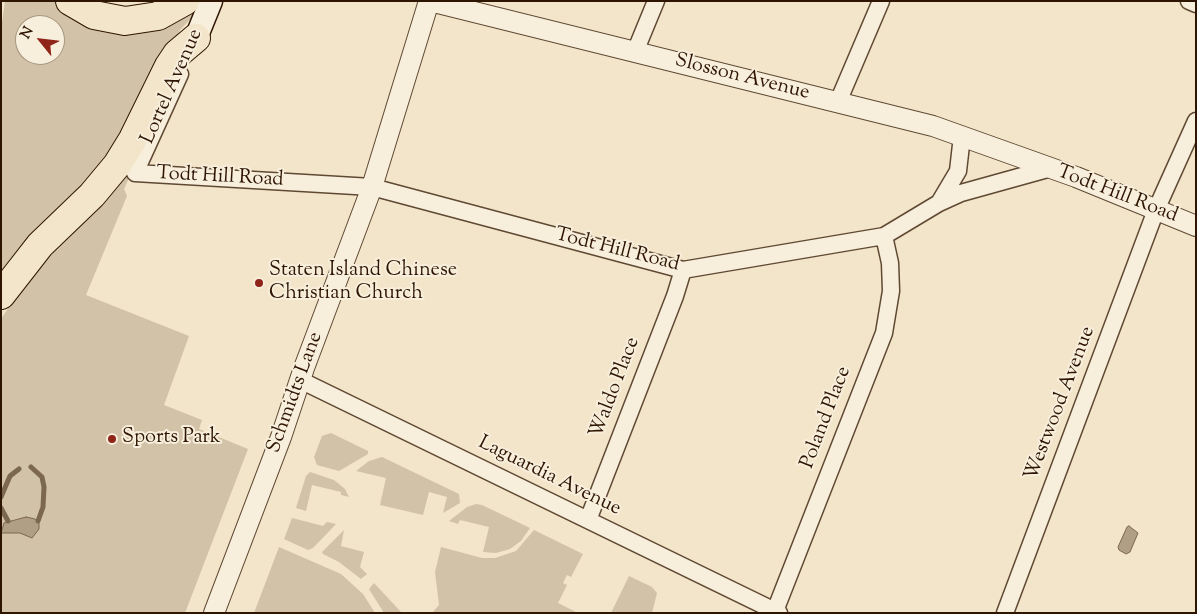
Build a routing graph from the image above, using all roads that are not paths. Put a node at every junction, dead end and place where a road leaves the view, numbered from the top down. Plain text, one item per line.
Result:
1 (70, 1) edge
2 (185, 1) edge
3 (211, 1) edge
4 (429, 1) edge
5 (656, 1) edge
6 (882, 1) edge
7 (1189, 1) edge
8 (1196, 4) edge
9 (196, 38) junction
10 (635, 52) junction
11 (838, 102) junction
12 (1196, 121) edge
13 (962, 136) junction
14 (1051, 168) junction
15 (135, 173) joint
16 (372, 187) junction
17 (939, 203) junction
18 (1156, 210) junction
19 (1196, 226) edge
20 (884, 236) junction
21 (683, 270) junction
22 (1, 295) edge
23 (300, 380) junction
24 (588, 520) junction
25 (777, 612) edge
26 (214, 613) edge
27 (1005, 613) edge

1 - 2 highway
3 - 9 main road, Lortel Avenue
4 - 10 street, Slosson Avenue
4 - 16 street, Schmidts Lane
5 - 10 street
6 - 11 street
7 - 8 street
9 - 15 street, Lortel Avenue
9 - 22 highway
10 - 11 street, Slosson Avenue
11 - 13 street, Slosson Avenue
12 - 18 street, Westwood Avenue
13 - 14 street, Slosson Avenue
13 - 17 street
14 - 17 street, Todt Hill Road
14 - 18 street, Todt Hill Road
15 - 16 street, Todt Hill Road
16 - 21 street, Todt Hill Road
16 - 23 street, Schmidts Lane
17 - 20 street, Todt Hill Road
18 - 19 street, Todt Hill Road
18 - 27 street, Westwood Avenue
20 - 21 street, Todt Hill Road
20 - 25 street, Poland Place
21 - 24 street, Waldo Place
23 - 24 street, Laguardia Avenue
23 - 26 street, Schmidts Lane
24 - 25 street, Laguardia Avenue

